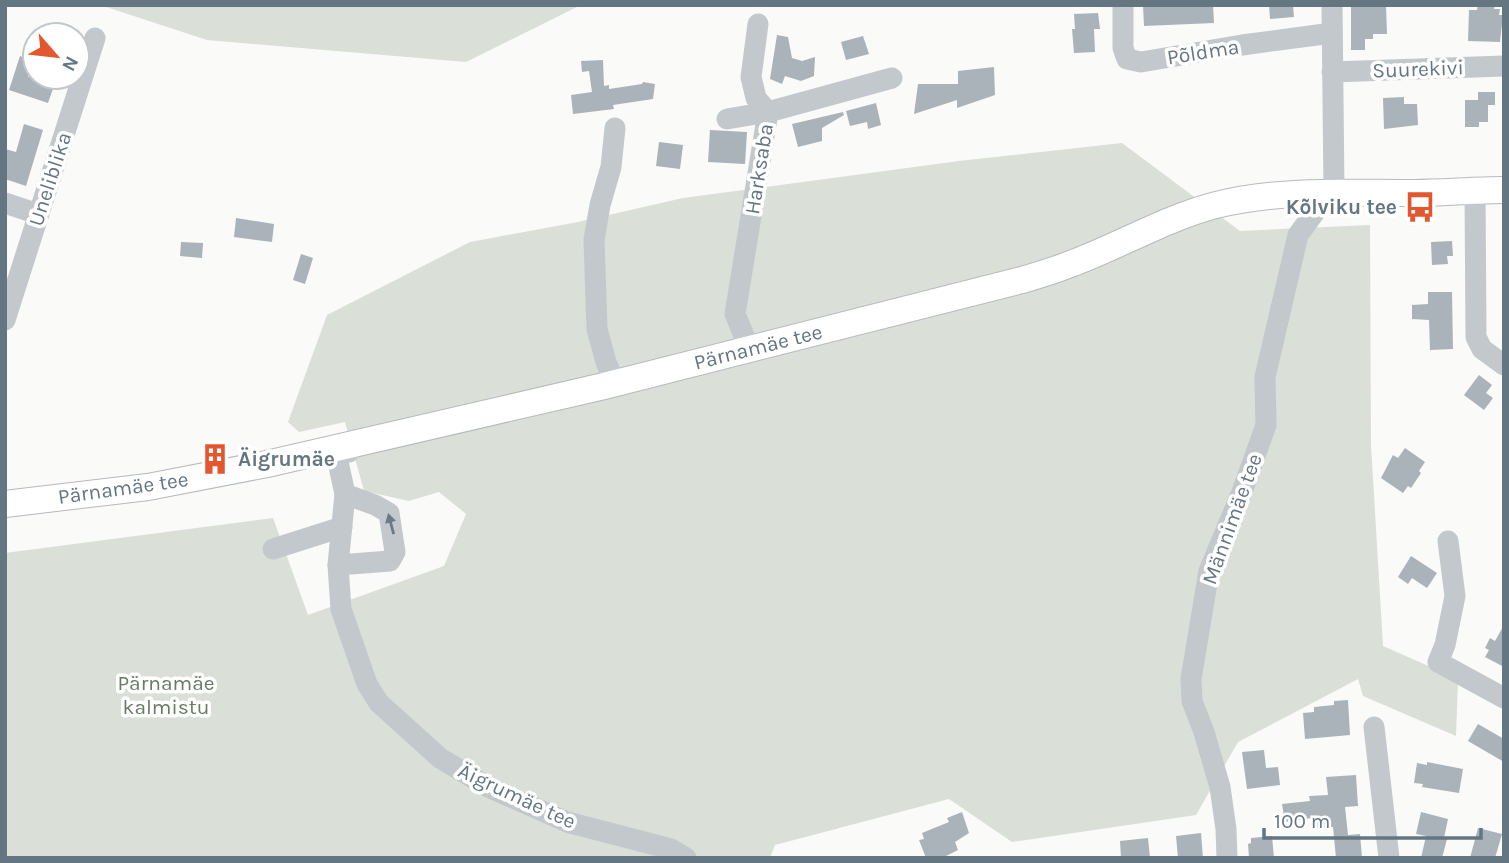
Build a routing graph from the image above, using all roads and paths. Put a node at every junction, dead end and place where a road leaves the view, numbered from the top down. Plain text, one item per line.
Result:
1 (1123, 5) edge
2 (1332, 5) edge
3 (758, 24) dead end
4 (1332, 33) junction
5 (95, 38) dead end
6 (1504, 66) edge
7 (1332, 72) junction
8 (891, 78) dead end
9 (768, 112) junction
10 (727, 119) dead end
11 (615, 128) dead end
12 (1475, 190) junction
13 (1504, 190) edge
14 (1334, 191) junction
15 (1279, 194) junction
16 (5, 203) edge
17 (38, 214) junction
18 (1304, 228) junction
19 (5, 320) edge
20 (750, 349) junction
21 (1504, 365) edge
22 (615, 383) junction
23 (335, 448) junction
24 (345, 494) junction
25 (5, 504) edge
26 (342, 527) junction
27 (1448, 541) dead end
28 (273, 549) dead end
29 (338, 565) junction
30 (1504, 698) edge
31 (1374, 727) dead end
32 (686, 858) edge
33 (1227, 858) edge
34 (1389, 858) edge

1 - 4 street, Põldma
2 - 4 street
3 - 9 street
4 - 7 street
5 - 17 street, Uneliblika
6 - 7 street, Suurekivi
7 - 14 street
8 - 9 street, Harksaba
9 - 10 street
9 - 20 street, Harksaba
11 - 22 street
12 - 13 main road, Pärnamäe tee
12 - 14 main road, Pärnamäe tee
12 - 21 street
14 - 15 main road, Pärnamäe tee
14 - 18 street, Männimäe tee
15 - 18 street
15 - 20 main road, Pärnamäe tee
16 - 17 street
17 - 19 street, Uneliblika
18 - 33 street, Männimäe tee
20 - 22 main road, Pärnamäe tee
22 - 23 main road, Pärnamäe tee
23 - 24 street, Äigrumäe tee
23 - 25 main road, Pärnamäe tee
24 - 26 street, Äigrumäe tee
29 -> 24 street
26 - 28 street
26 - 29 street, Äigrumäe tee
27 - 30 street
29 - 32 street, Äigrumäe tee
31 - 34 street

